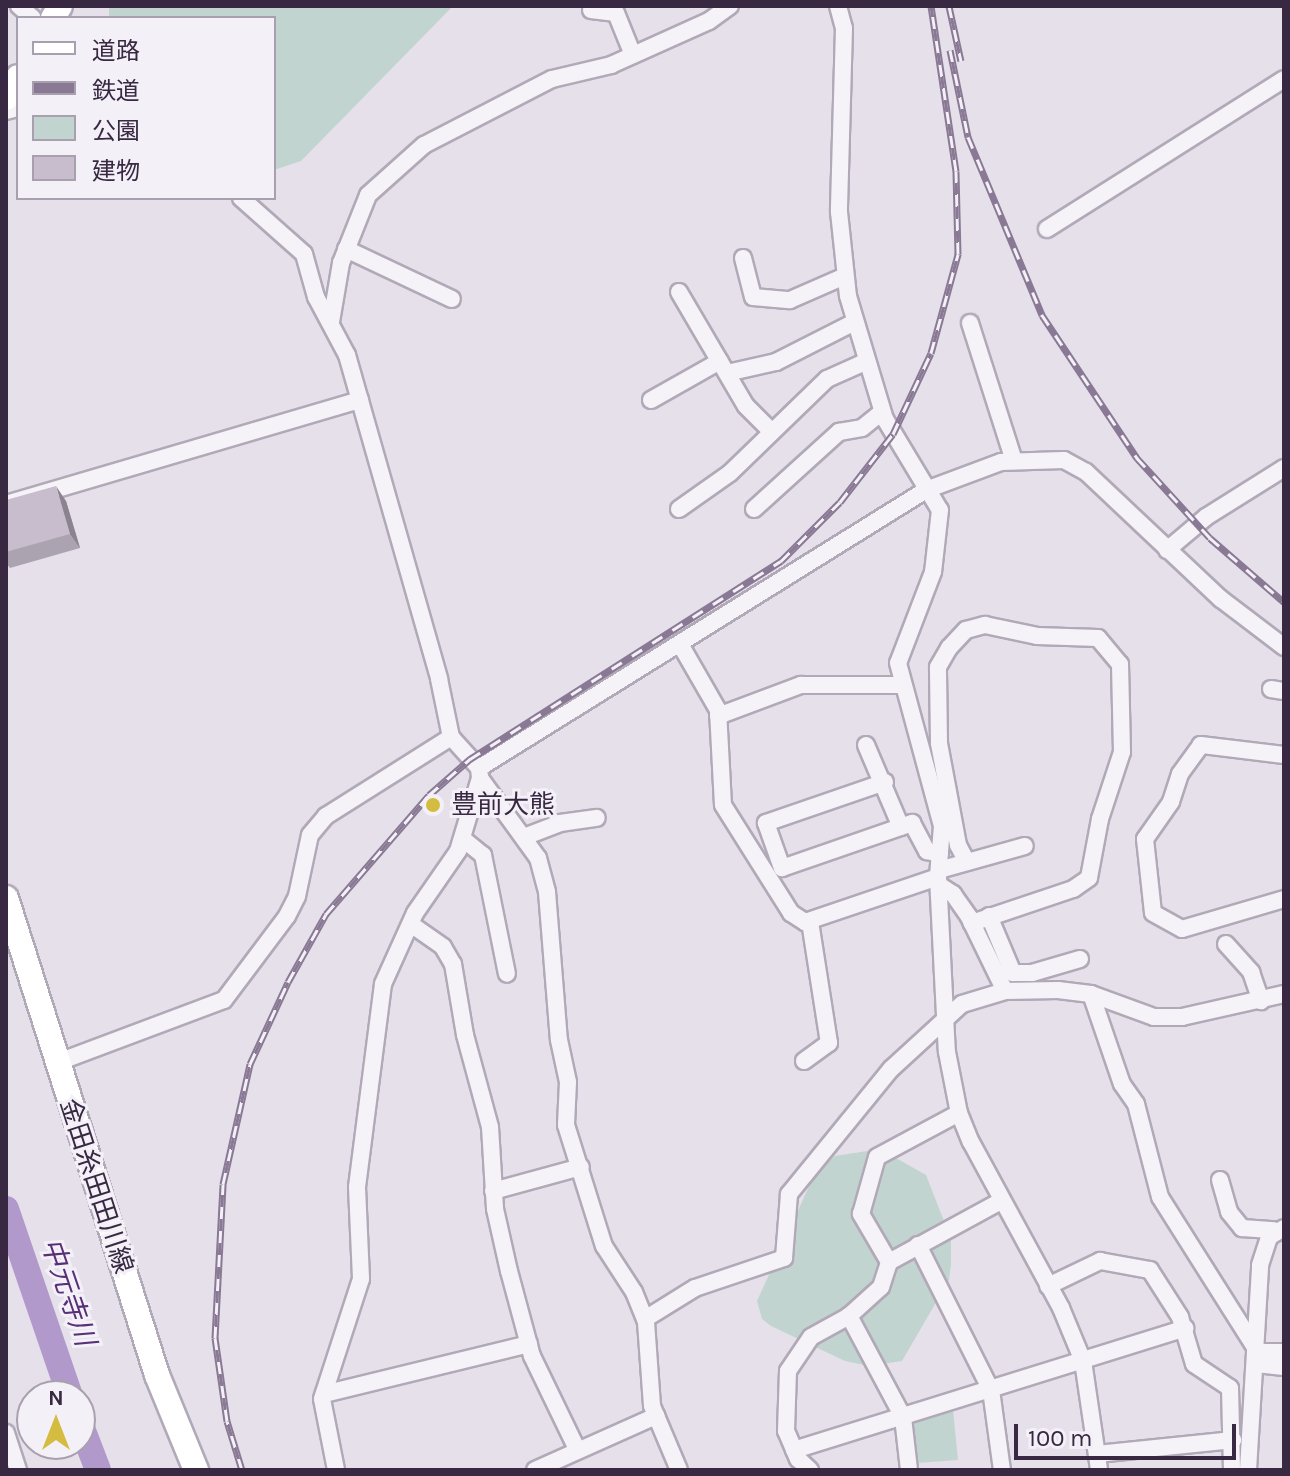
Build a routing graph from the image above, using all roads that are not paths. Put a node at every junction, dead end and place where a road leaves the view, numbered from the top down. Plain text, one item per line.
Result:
1 (730, 6) edge
2 (838, 6) edge
3 (591, 10) dead end
4 (633, 55) junction
5 (1284, 79) edge
6 (16, 80) edge
7 (6, 98) edge
8 (243, 200) edge
9 (1047, 229) dead end
10 (346, 249) junction
11 (743, 258) dead end
12 (845, 276) junction
13 (679, 292) dead end
14 (452, 299) dead end
15 (855, 322) junction
16 (331, 323) junction
17 (970, 323) dead end
18 (865, 362) junction
19 (723, 367) junction
20 (360, 400) junction
21 (651, 400) dead end
22 (882, 412) junction
23 (771, 431) junction
24 (1014, 461) junction
25 (1284, 468) edge
26 (926, 490) junction
27 (6, 504) edge
28 (679, 509) dead end
29 (754, 509) dead end
30 (1167, 550) junction
31 (680, 644) junction
32 (1284, 647) edge
33 (901, 685) junction
34 (718, 716) junction
35 (451, 737) junction
36 (866, 745) dead end
37 (1284, 755) edge
38 (480, 773) junction
39 (885, 782) junction
40 (597, 818) dead end
41 (901, 827) junction
42 (524, 837) junction
43 (463, 839) junction
44 (1025, 846) dead end
45 (967, 862) junction
46 (939, 872) junction
47 (6, 898) edge
48 (1284, 899) edge
49 (989, 916) junction
50 (810, 921) junction
51 (972, 923) junction
52 (412, 925) junction
53 (1226, 944) dead end
54 (1080, 959) dead end
55 (507, 974) dead end
56 (1005, 991) junction
57 (1091, 994) junction
58 (1283, 996) edge
59 (1261, 1001) junction
60 (945, 1017) junction
61 (804, 1061) dead end
62 (56, 1063) junction
63 (959, 1113) junction
64 (581, 1167) junction
65 (1220, 1180) dead end
66 (493, 1191) junction
67 (1001, 1201) junction
68 (1279, 1229) edge
69 (918, 1245) junction
70 (889, 1262) junction
71 (1048, 1286) junction
72 (849, 1316) junction
73 (645, 1319) junction
74 (1185, 1328) junction
75 (529, 1344) junction
76 (1284, 1352) edge
77 (1255, 1354) junction
78 (1083, 1361) junction
79 (1284, 1367) edge
80 (991, 1390) junction
81 (324, 1394) junction
82 (656, 1416) junction
83 (903, 1417) junction
84 (6, 1433) edge
85 (1233, 1440) junction
86 (577, 1449) junction
87 (794, 1450) junction
88 (1098, 1462) edge
89 (18, 1470) edge
90 (196, 1470) edge
91 (336, 1470) edge
92 (535, 1470) edge
93 (679, 1470) edge
94 (810, 1470) edge
95 (909, 1470) edge
96 (1002, 1470) edge
97 (1232, 1470) edge
98 (1248, 1470) edge

1 - 4 street
2 - 12 street
3 - 4 street
4 - 10 street
5 - 9 street
6 - 7 main road
8 - 16 street
10 - 14 street
10 - 16 street
11 - 12 street
12 - 15 street
13 - 19 street
15 - 18 street
15 - 19 street
16 - 20 street
17 - 24 street
18 - 22 street
18 - 23 street
19 - 21 street
19 - 23 street
20 - 27 street
20 - 35 street
22 - 26 street
22 - 29 street
23 - 28 street
24 - 26 street
24 - 30 street
25 - 30 street
26 - 31 street
26 - 33 street
30 - 32 street
31 - 34 street
31 - 38 street
33 - 34 street
33 - 46 street
34 - 50 street
35 - 38 street
35 - 62 street
36 - 39 street
37 - 48 street
38 - 42 street
38 - 43 street
39 - 41 street
39 - 41 street
40 - 42 street
41 - 46 street
42 - 64 street
43 - 52 street
43 - 55 street
44 - 45 street
45 - 46 street
45 - 49 street
46 - 50 street
46 - 51 street
46 - 60 street
47 - 62 main road, 金田糸田田川線
49 - 51 street
49 - 54 street
50 - 61 street
51 - 56 street
52 - 66 street
52 - 81 street
53 - 59 street
56 - 57 street
56 - 60 street
57 - 59 street
57 - 77 street
58 - 59 street
60 - 63 street
60 - 73 street
62 - 90 main road, 金田糸田田川線
63 - 67 street
63 - 70 street
64 - 66 street
64 - 73 street
65 - 68 street
66 - 75 street
67 - 69 street
67 - 71 street
68 - 77 street
69 - 70 street
69 - 80 street
70 - 72 street
71 - 74 street
71 - 78 street
72 - 83 street
72 - 87 street
73 - 82 street
74 - 78 street
74 - 85 street
75 - 81 street
75 - 86 street
76 - 77 street
77 - 79 street
77 - 98 street
78 - 80 street
78 - 88 street
80 - 83 street
80 - 96 street
81 - 91 street
82 - 86 street
82 - 93 street
83 - 87 street
83 - 95 street
84 - 89 street
85 - 88 street
85 - 97 street
86 - 92 street
87 - 94 street

